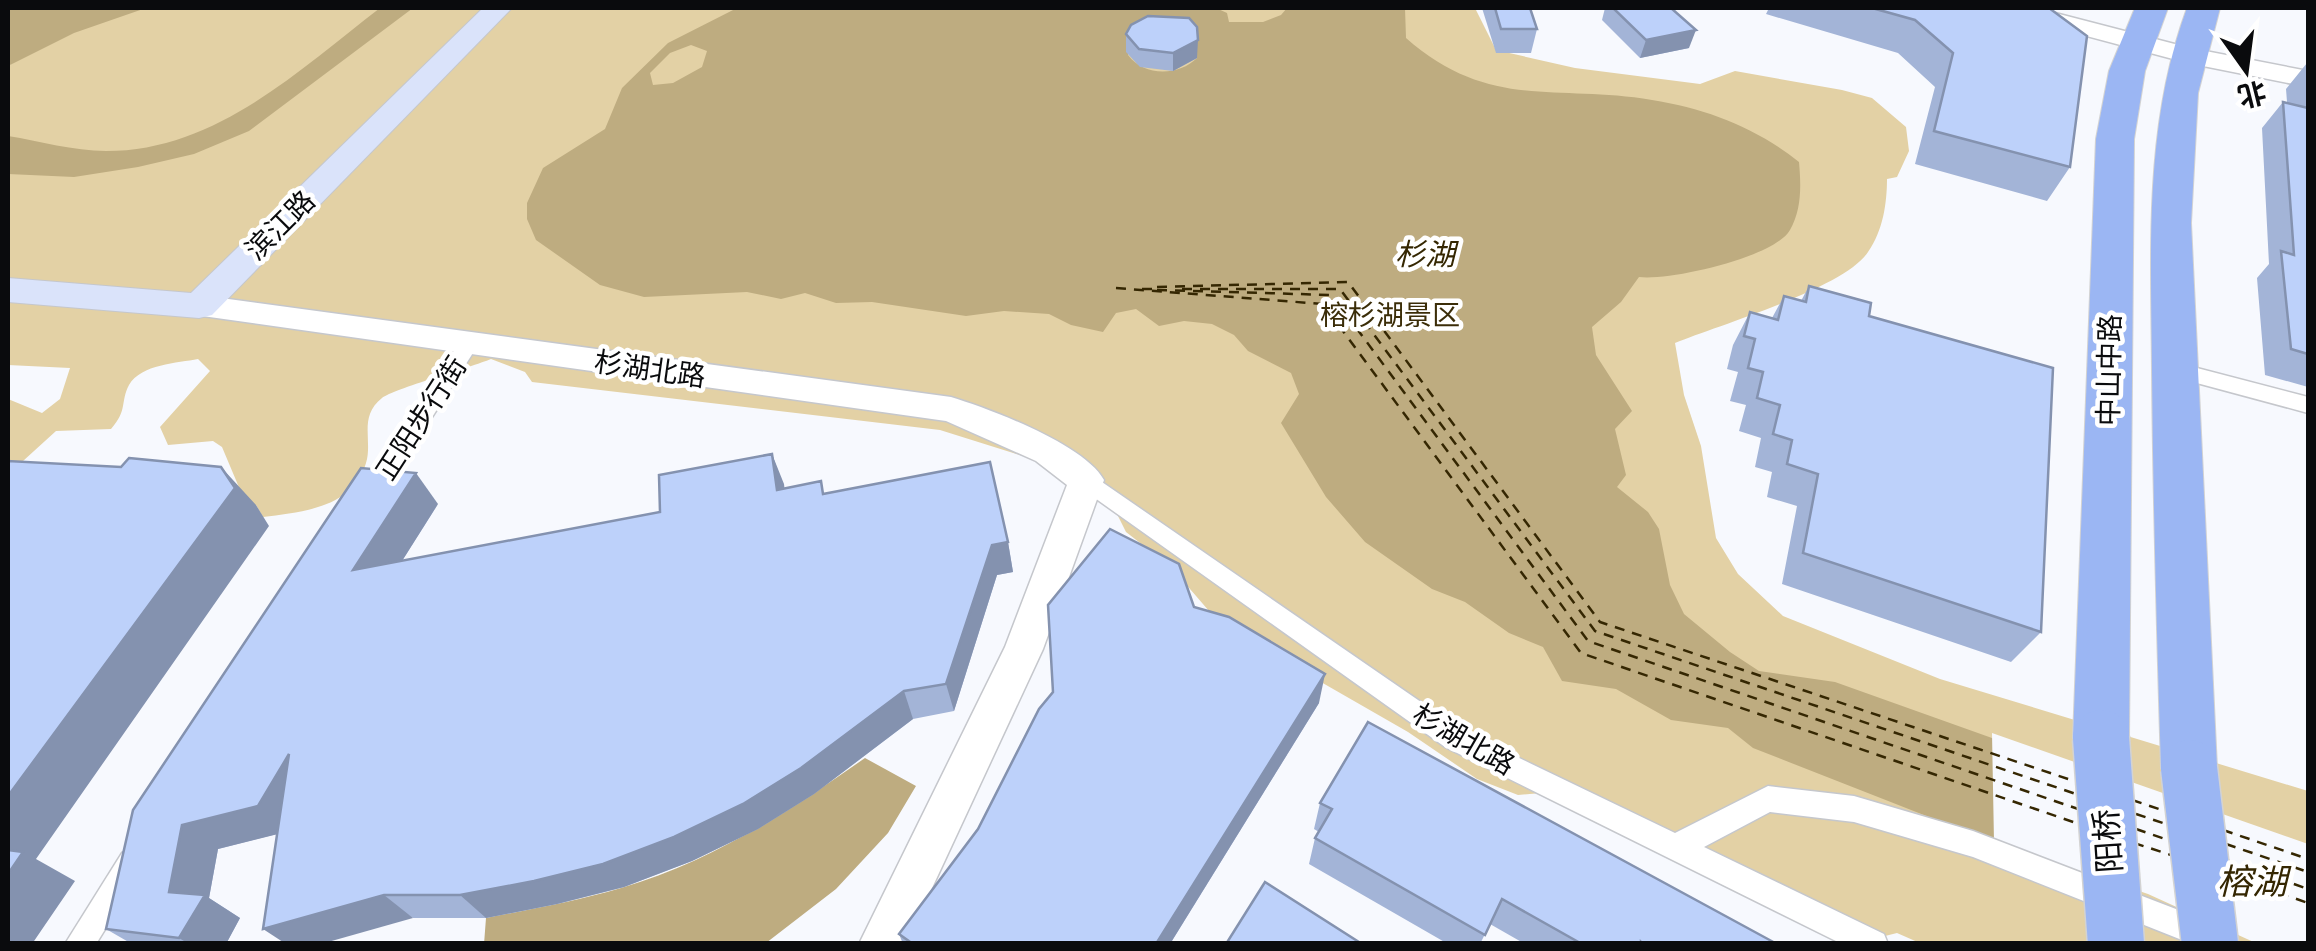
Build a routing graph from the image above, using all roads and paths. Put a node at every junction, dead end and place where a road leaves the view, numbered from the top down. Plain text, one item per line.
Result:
1 (498, 8) edge
2 (2009, 8) edge
3 (2054, 8) edge
4 (2203, 8) edge
5 (2144, 27) edge
6 (2190, 49) junction
7 (2308, 67) edge
8 (2308, 78) edge
9 (8, 290) edge
10 (198, 306) junction
11 (468, 345) junction
12 (2174, 370) junction
13 (2308, 405) edge
14 (1086, 480) junction
15 (360, 511) edge
16 (2100, 738) joint
17 (144, 844) edge
18 (1672, 848) junction
19 (80, 944) edge
20 (882, 944) edge
21 (1874, 944) edge
22 (2116, 944) edge
23 (2210, 944) edge
24 (2228, 944) edge

1 - 10 main road, 滨江路
2 - 5 street
3 - 5 street
4 - 6 highway
5 - 6 street
5 - 16 highway, 中山中路
6 - 7 street
6 - 8 street
6 - 12 highway
9 - 10 main road
10 - 11 street, 杉湖北路
11 - 14 street, 杉湖北路
11 - 15 street, 正阳步行街
12 - 13 street
12 - 23 highway, bridge
14 - 18 street, 杉湖北路
14 - 20 street
16 - 22 highway, 阳桥, bridge
17 - 19 street
18 - 21 street, 杉湖北路
18 - 24 street

